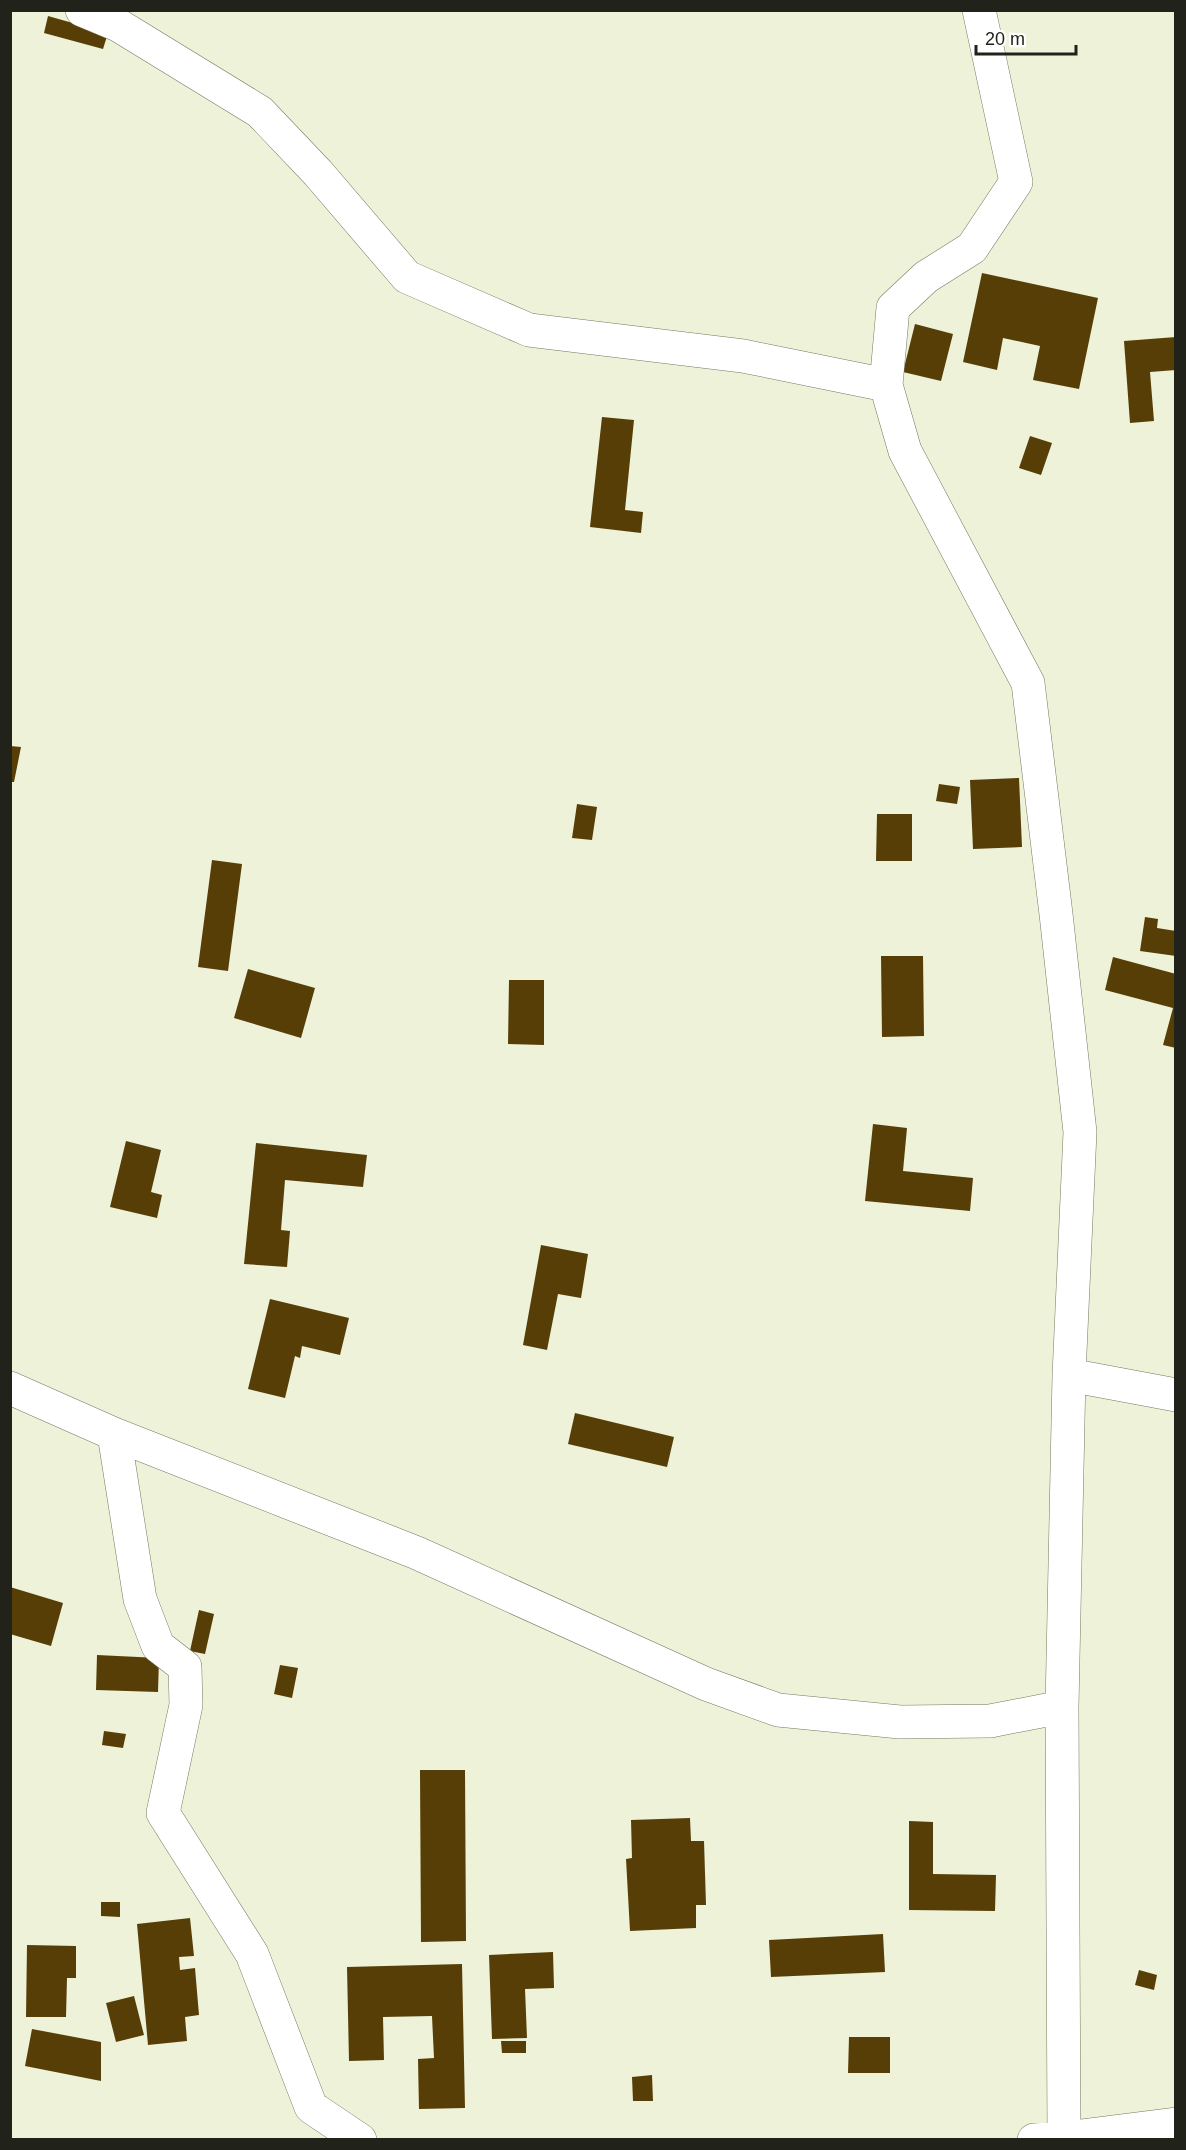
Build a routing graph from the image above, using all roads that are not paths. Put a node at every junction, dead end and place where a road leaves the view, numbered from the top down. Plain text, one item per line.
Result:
1 (82, 10) edge
2 (979, 10) edge
3 (886, 385) junction
4 (1069, 1375) junction
5 (10, 1388) edge
6 (1176, 1395) edge
7 (114, 1434) junction
8 (1062, 1707) junction
9 (1176, 2124) edge
10 (360, 2139) edge
11 (1057, 2139) edge

1 - 3 street
2 - 3 street
3 - 4 street
4 - 6 street
4 - 8 street
5 - 7 street
7 - 8 street
7 - 10 street
8 - 11 street
9 - 11 street

